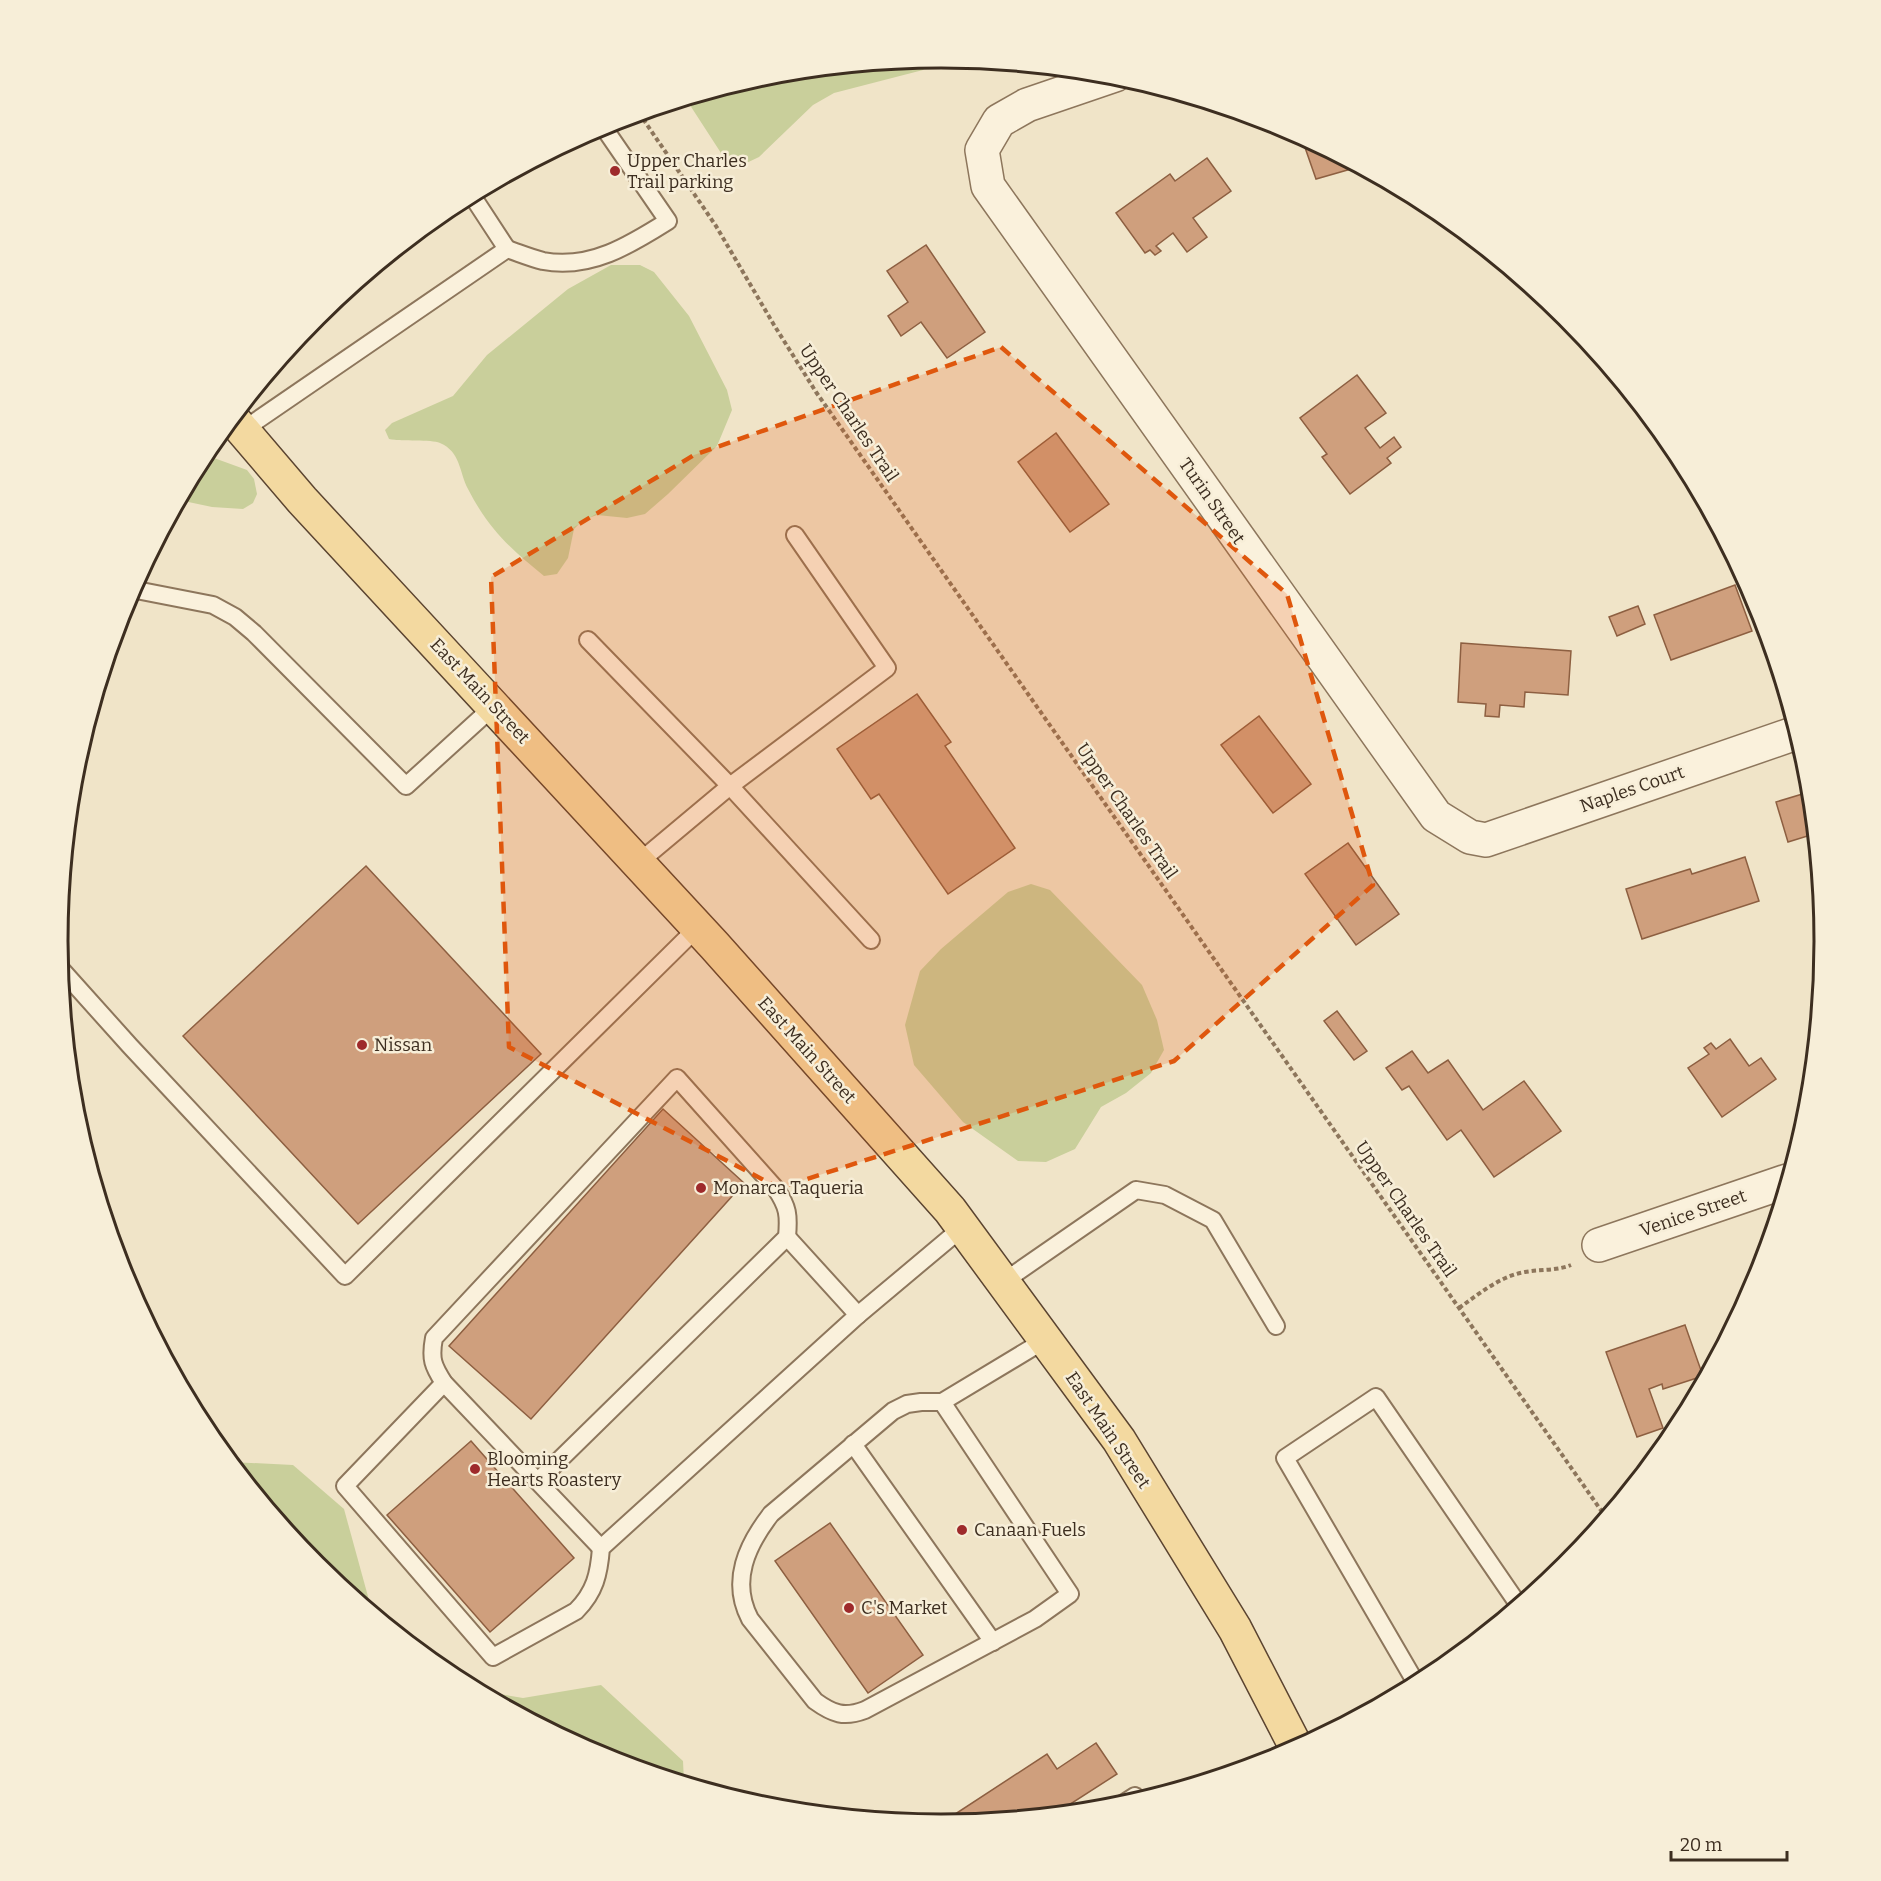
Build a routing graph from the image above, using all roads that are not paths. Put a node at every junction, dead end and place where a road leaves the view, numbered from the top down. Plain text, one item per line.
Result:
1 (1096, 82) edge
2 (608, 133) edge
3 (476, 202) edge
4 (507, 249) junction
5 (237, 424) edge
6 (795, 535) dead end
7 (141, 591) edge
8 (588, 640) dead end
9 (494, 706) junction
10 (1789, 735) edge
11 (730, 786) junction
12 (1468, 836) joint
13 (639, 863) junction
14 (698, 927) junction
15 (871, 940) dead end
16 (69, 978) edge
17 (1779, 1182) edge
18 (963, 1227) junction
19 (787, 1237) junction
20 (1599, 1245) road end
21 (1003, 1282) junction
22 (858, 1315) junction
23 (1276, 1326) dead end
24 (1045, 1340) junction
25 (444, 1383) junction
26 (942, 1402) junction
27 (854, 1444) junction
28 (538, 1481) junction
29 (601, 1548) junction
30 (1514, 1598) edge
31 (993, 1642) junction
32 (1411, 1675) edge
33 (1292, 1739) edge

1 - 12 street, Turin Street
2 - 4 lane
3 - 4 lane
4 - 5 lane
5 - 9 main road, East Main Street
6 - 11 lane
7 - 9 lane
8 - 11 lane
9 - 13 main road, East Main Street
10 - 12 street, Naples Court
11 - 13 lane
11 - 15 lane
13 - 14 main road, East Main Street
14 - 16 lane
14 - 18 main road, East Main Street
17 - 20 street, Venice Street
18 - 21 main road, East Main Street
18 - 22 lane
19 - 22 lane
19 - 25 lane
19 - 28 lane
21 - 23 lane
21 - 24 main road, East Main Street
22 - 29 lane
24 - 26 lane
24 - 33 main road, East Main Street
25 - 28 lane
25 - 29 lane
26 - 27 lane
26 - 31 lane
27 - 31 lane
27 - 31 lane
28 - 29 lane
30 - 32 lane

